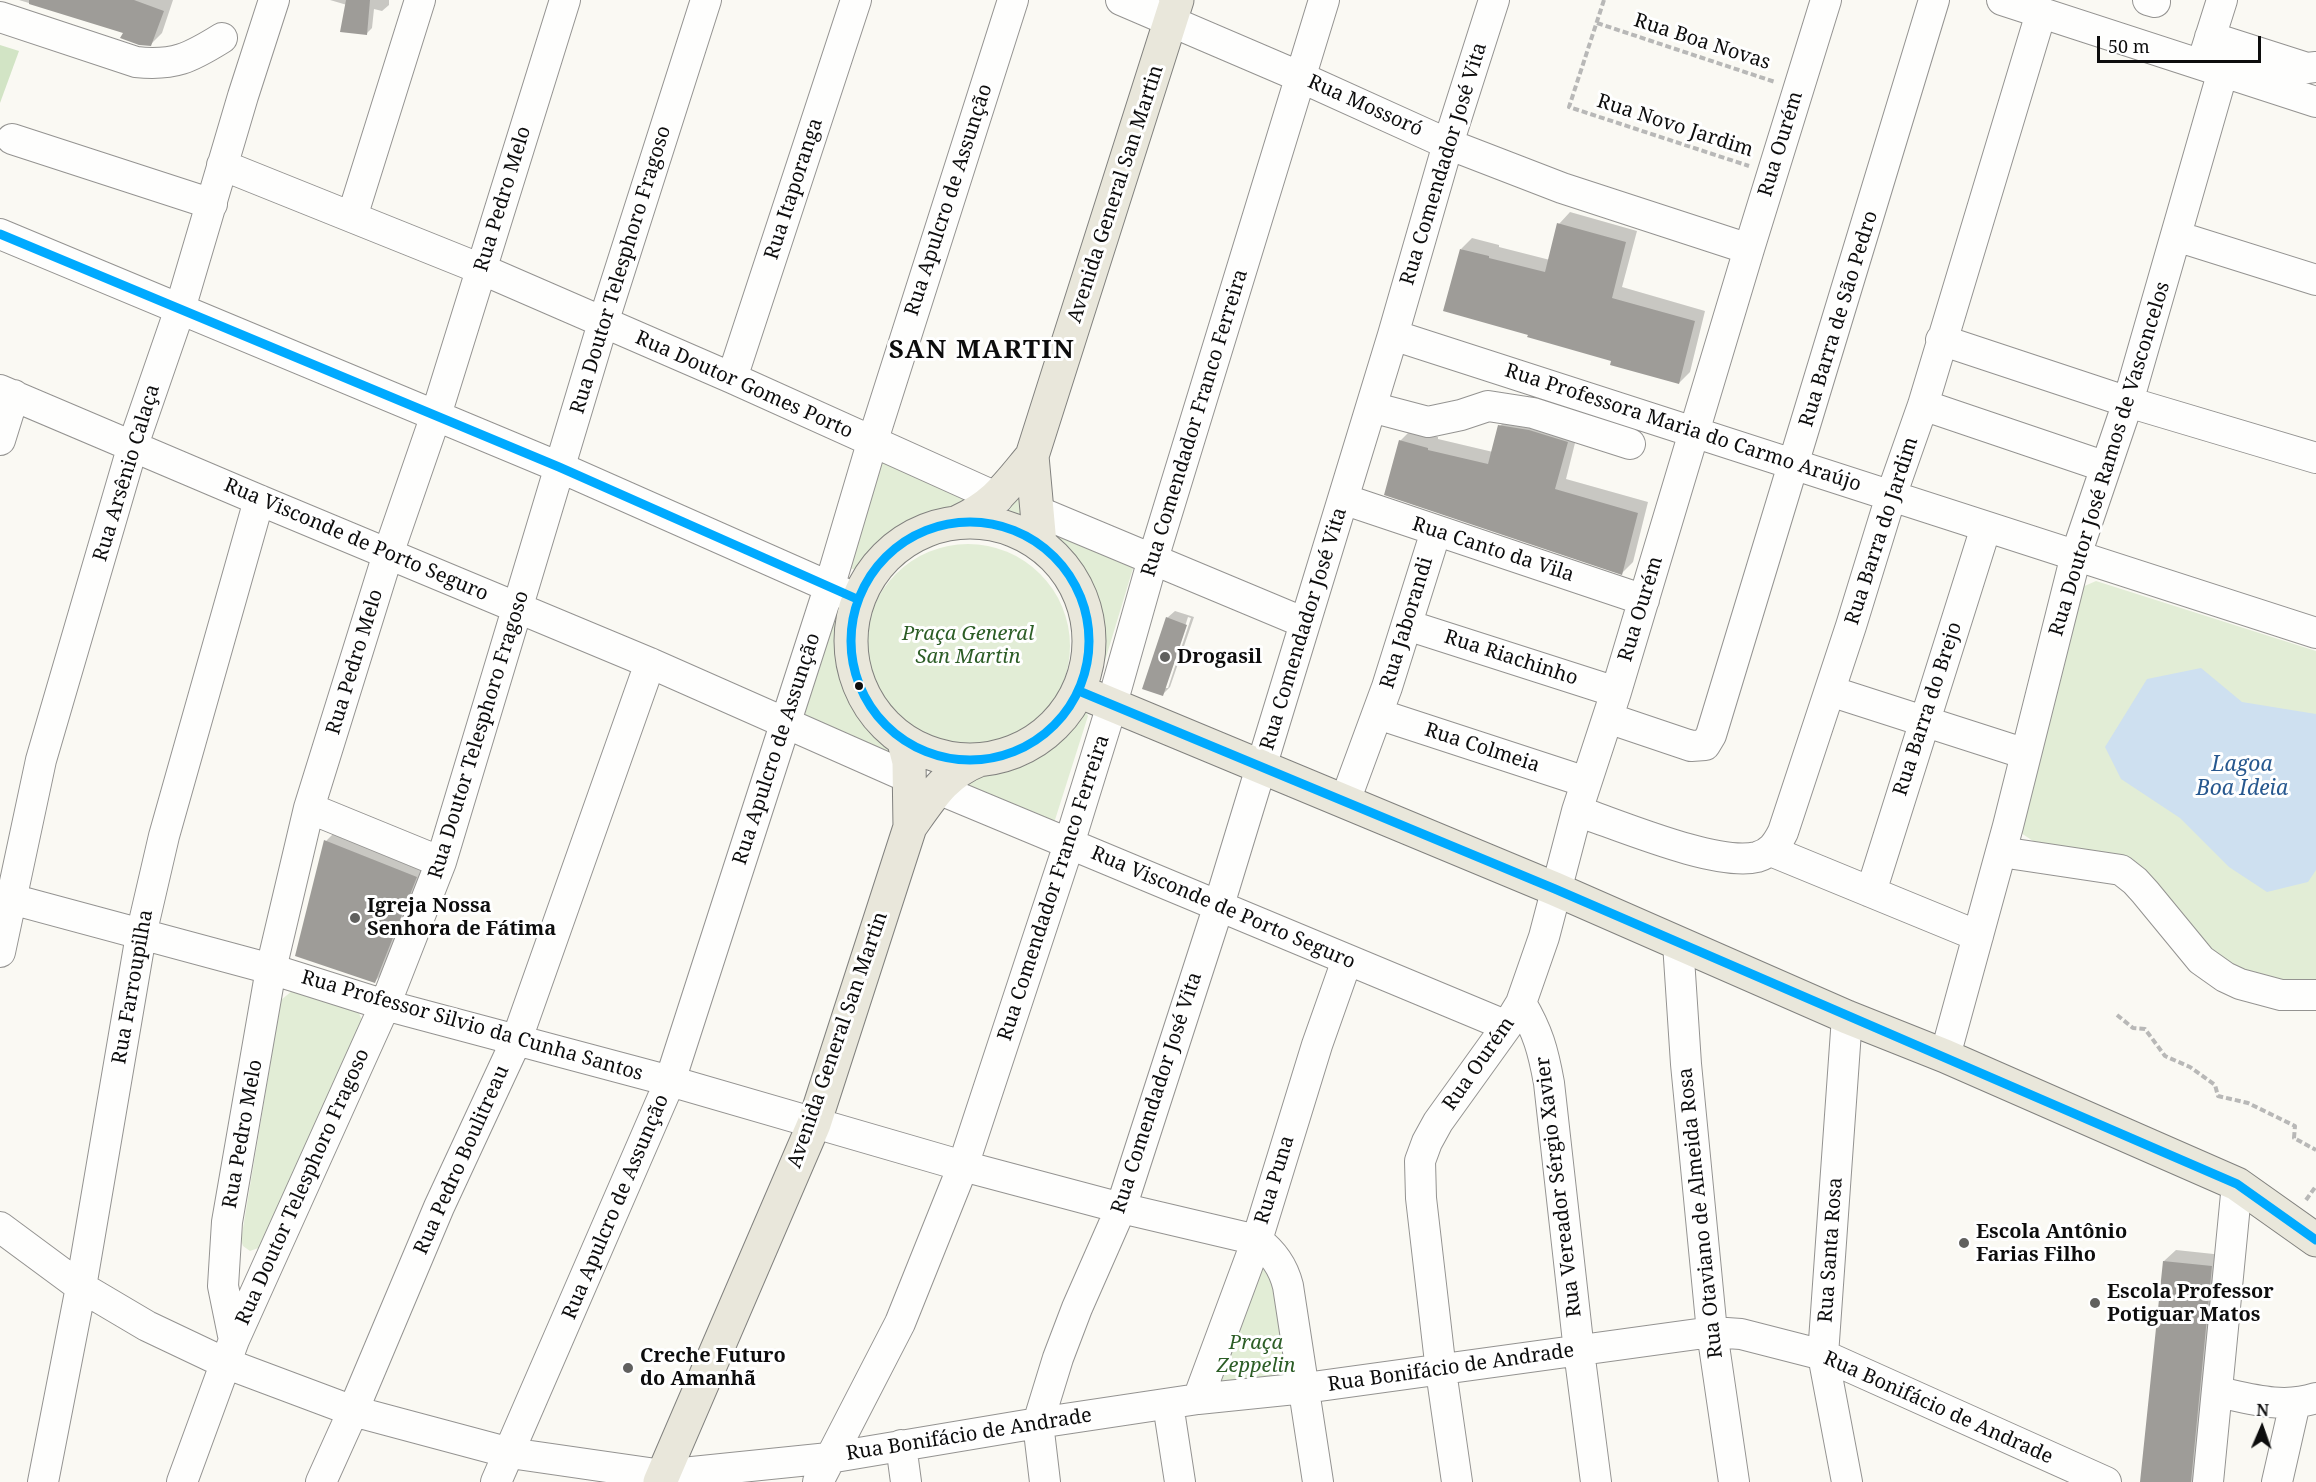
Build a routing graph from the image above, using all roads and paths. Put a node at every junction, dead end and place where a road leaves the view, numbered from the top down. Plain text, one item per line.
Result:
1 (274, 0) edge
2 (420, 0) edge
3 (565, 0) edge
4 (706, 0) edge
5 (856, 0) edge
6 (1013, 0) edge
7 (1120, 0) edge
8 (1324, 0) edge
9 (1494, 0) edge
10 (1604, 0) edge
11 (1826, 0) edge
12 (1935, 0) edge
13 (2002, 0) edge
14 (2222, 0) edge
15 (1174, 11) edge
16 (2041, 13) junction
17 (0, 17) edge
18 (1597, 23) junction
19 (222, 38) dead end
20 (2212, 58) junction
21 (2316, 67) edge
22 (1300, 77) junction
23 (1798, 90) junction
24 (2316, 102) edge
25 (12, 139) dead end
26 (1448, 144) junction
27 (222, 165) junction
28 (1772, 173) junction
29 (212, 204) junction
30 (352, 217) junction
31 (0, 234) edge
32 (2176, 236) junction
33 (1749, 249) junction
34 (481, 269) junction
35 (2316, 280) edge
36 (180, 309) junction
37 (603, 323) junction
38 (1393, 335) junction
39 (1941, 340) junction
40 (732, 378) junction
41 (7, 392) edge
42 (2128, 402) junction
43 (1923, 405) junction
44 (1371, 407) junction
45 (436, 416) junction
46 (1695, 430) junction
47 (0, 440) edge
48 (872, 443) junction
49 (1630, 444) dead end
50 (133, 445) junction
51 (1032, 456) junction
52 (2316, 458) edge
53 (1795, 465) junction
54 (559, 467) junction
55 (2106, 467) junction
56 (1891, 496) junction
57 (998, 498) junction
58 (259, 500) junction
59 (1343, 500) junction
60 (1037, 511) junction
61 (958, 522) junction
62 (1986, 527) junction
63 (1436, 531) junction
64 (1040, 544) junction
65 (388, 554) junction
66 (2076, 555) junction
67 (1153, 559) junction
68 (843, 594) junction
69 (1644, 600) junction
70 (519, 608) junction
71 (1305, 623) junction
72 (1407, 625) junction
73 (2316, 633) edge
74 (650, 663) junction
75 (1079, 691) junction
76 (1830, 691) junction
77 (1112, 704) junction
78 (1612, 705) junction
79 (1378, 714) junction
80 (786, 723) junction
81 (1924, 723) junction
82 (904, 742) junction
83 (2026, 754) junction
84 (979, 760) junction
85 (1262, 767) junction
86 (1586, 782) junction
87 (924, 784) junction
88 (1345, 801) junction
89 (309, 808) junction
90 (1578, 811) junction
91 (1069, 844) junction
92 (1771, 851) junction
93 (2001, 852) junction
94 (441, 862) junction
95 (1555, 889) junction
96 (1871, 892) junction
97 (6, 897) edge
98 (1219, 905) junction
99 (141, 935) junction
100 (1978, 936) junction
101 (1678, 943) junction
102 (0, 952) edge
103 (1347, 960) junction
104 (271, 969) junction
105 (2316, 995) edge
106 (385, 1005) junction
107 (1514, 1014) junction
108 (2117, 1015) dead end
109 (1847, 1017) junction
110 (517, 1039) junction
111 (1945, 1056) junction
112 (670, 1081) junction
113 (814, 1124) junction
114 (2316, 1150) edge
115 (963, 1166) junction
116 (2237, 1184) junction
117 (1121, 1208) junction
118 (0, 1227) edge
119 (1257, 1240) junction
120 (2316, 1240) edge
121 (81, 1287) junction
122 (1712, 1332) junction
123 (1579, 1351) junction
124 (229, 1352) junction
125 (1823, 1355) junction
126 (1441, 1371) junction
127 (1305, 1388) junction
128 (2218, 1392) junction
129 (1198, 1399) junction
130 (2305, 1401) edge
131 (1168, 1404) junction
132 (353, 1411) junction
133 (1038, 1423) junction
134 (901, 1445) junction
135 (2037, 1452) junction
136 (510, 1453) junction
137 (824, 1470) edge
138 (661, 1478) edge
139 (43, 1482) edge
140 (182, 1482) edge
141 (321, 1482) edge
142 (496, 1482) edge
143 (906, 1482) edge
144 (1045, 1482) edge
145 (1180, 1482) edge
146 (1318, 1482) edge
147 (1456, 1482) edge
148 (1596, 1482) edge
149 (1734, 1482) edge
150 (1847, 1482) edge
151 (2043, 1482) edge
152 (2106, 1482) edge
153 (2208, 1482) edge
154 (2277, 1482) edge

1 - 27 street, Rua Arsênio Calaça
2 - 30 street
3 - 34 street, Rua Pedro Melo
4 - 37 street, Rua Doutor Telesphoro Fragoso
5 - 40 street, Rua Itaporanga
6 - 48 street, Rua Apulcro de Assunção
7 - 15 street, Rua Mossoró
8 - 22 street, Rua Comendador Franco Ferreira
9 - 26 street, Rua Comendador José Vita
10 - 18 path
11 - 23 street, Rua Ourém
12 - 53 street, Rua Barra de São Pedro
13 - 16 street
14 - 20 street, Rua Doutor José Ramos de Vasconcelos
15 - 22 street, Rua Mossoró
15 - 51 main road, Avenida General San Martin
16 - 20 street
16 - 39 street, Rua Barra do Jardim
17 - 19 street
18 - 23 path, Rua Boa Novas
18 - 28 path, Rua Novo Jardim
20 - 21 street
20 - 24 street
20 - 32 street, Rua Doutor José Ramos de Vasconcelos
22 - 26 street, Rua Mossoró
22 - 67 street, Rua Comendador Franco Ferreira
23 - 28 street, Rua Ourém
25 - 29 street
26 - 33 street, Rua Mossoró
26 - 38 street, Rua Comendador José Vita
27 - 29 street, Rua Arsênio Calaça
27 - 30 street, Rua Doutor Gomes Porto
28 - 33 street, Rua Ourém
29 - 36 street, Rua Arsênio Calaça
30 - 34 street, Rua Doutor Gomes Porto
31 - 36 street
32 - 35 street
32 - 42 street, Rua Doutor José Ramos de Vasconcelos
33 - 46 street, Rua Ourém
34 - 37 street, Rua Doutor Gomes Porto
34 - 45 street, Rua Pedro Melo
36 - 45 street
36 - 50 street, Rua Arsênio Calaça
37 - 40 street, Rua Doutor Gomes Porto
37 - 54 street, Rua Doutor Telesphoro Fragoso
38 - 44 street, Rua Comendador José Vita
38 - 46 street, Rua Professora Maria do Carmo Araújo
39 - 42 street
39 - 43 street, Rua Barra do Jardim
40 - 48 street, Rua Doutor Gomes Porto
41 - 47 street
41 - 50 street, Rua Visconde de Porto Seguro
42 - 52 street
42 - 55 street, Rua Doutor José Ramos de Vasconcelos
43 - 55 street
43 - 56 street, Rua Barra do Jardim
44 - 49 street
44 - 59 street, Rua Comendador José Vita
45 - 54 street
45 - 65 street, Rua Pedro Melo
46 - 53 street, Rua Professora Maria do Carmo Araújo
46 - 69 street, Rua Ourém
48 - 57 street, Rua Doutor Gomes Porto
48 - 68 street, Rua Apulcro de Assunção
50 - 58 street, Rua Visconde de Porto Seguro
50 - 97 street, Rua Arsênio Calaça
51 - 57 main road, Avenida General San Martin
51 - 60 main road, Avenida General San Martin
53 - 56 street, Rua Professora Maria do Carmo Araújo
53 - 78 street, Rua Barra de São Pedro
54 - 68 street
54 - 70 street, Rua Doutor Telesphoro Fragoso
55 - 66 street, Rua Doutor José Ramos de Vasconcelos
56 - 62 street, Rua Professora Maria do Carmo Araújo
56 - 76 street, Rua Barra do Jardim
57 - 61 main road, Avenida General San Martin
58 - 65 street, Rua Visconde de Porto Seguro
58 - 99 street, Rua Farroupilha
59 - 63 street, Rua Canto da Vila
59 - 71 street, Rua Comendador José Vita
60 - 64 main road, Avenida General San Martin
60 - 67 street
61 - 64 main road
61 - 68 main road
62 - 66 street, Rua Professora Maria do Carmo Araújo
62 - 81 street, Rua Barra do Brejo
63 - 69 street, Rua Canto da Vila
63 - 72 street, Rua Jaborandi
64 - 75 main road
65 - 70 street, Rua Visconde de Porto Seguro
65 - 89 street, Rua Pedro Melo
66 - 73 street, Rua Professora Maria do Carmo Araújo
66 - 83 street, Rua Doutor José Ramos de Vasconcelos
67 - 71 street
67 - 77 street, Rua Comendador Franco Ferreira
68 - 80 street, Rua Apulcro de Assunção
68 - 82 main road
69 - 78 street, Rua Ourém
70 - 74 street, Rua Visconde de Porto Seguro
70 - 94 street, Rua Doutor Telesphoro Fragoso
71 - 85 street, Rua Comendador José Vita
72 - 78 street, Rua Riachinho
72 - 79 street, Rua Jaborandi
74 - 80 street, Rua Visconde de Porto Seguro
74 - 110 street, Rua Pedro Boulitreau
75 - 77 main road
75 - 84 main road
76 - 81 street
76 - 92 street, Rua Barra do Jardim
77 - 85 main road
77 - 91 street, Rua Comendador Franco Ferreira
78 - 86 street, Rua Ourém
79 - 86 street, Rua Colmeia
79 - 88 street, Rua Jaborandi
80 - 87 street, Rua Visconde de Porto Seguro
80 - 112 street, Rua Apulcro de Assunção
81 - 83 street
81 - 96 street, Rua Barra do Brejo
82 - 84 main road
82 - 87 main road
83 - 93 street, Rua Doutor José Ramos de Vasconcelos
84 - 87 main road, Avenida General San Martin
85 - 88 main road
85 - 98 street, Rua Comendador José Vita
86 - 90 street, Rua Ourém
87 - 91 street, Rua Visconde de Porto Seguro
87 - 113 main road, Avenida General San Martin
88 - 95 main road
89 - 94 street
89 - 104 street, Rua Pedro Melo
90 - 92 street
90 - 95 street, Rua Ourém
91 - 98 street, Rua Visconde de Porto Seguro
91 - 115 street, Rua Comendador Franco Ferreira
92 - 96 street
93 - 100 street, Rua Doutor José Ramos de Vasconcelos
93 - 105 street
94 - 106 street, Rua Doutor Telesphoro Fragoso
95 - 101 main road
95 - 107 street, Rua Ourém
96 - 100 street
97 - 99 street, Rua Professor Silvio da Cunha Santos
97 - 102 street, Rua Arsênio Calaça
98 - 103 street, Rua Visconde de Porto Seguro
98 - 117 street, Rua Comendador José Vita
99 - 104 street, Rua Professor Silvio da Cunha Santos
99 - 121 street, Rua Farroupilha
100 - 111 street, Rua Doutor José Ramos de Vasconcelos
101 - 109 main road
101 - 122 street, Rua Otaviano de Almeida Rosa
103 - 107 street, Rua Visconde de Porto Seguro
103 - 119 street, Rua Puna
104 - 106 street, Rua Professor Silvio da Cunha Santos
104 - 124 street, Rua Pedro Melo
106 - 110 street, Rua Professor Silvio da Cunha Santos
106 - 124 street, Rua Doutor Telesphoro Fragoso
107 - 123 street, Rua Vereador Sérgio Xavier
107 - 126 street, Rua Ourém
108 - 114 path
109 - 111 main road
109 - 125 street, Rua Santa Rosa
110 - 112 street, Rua Professor Silvio da Cunha Santos
110 - 132 street, Rua Pedro Boulitreau
111 - 116 main road
112 - 113 street, Rua Professor Silvio da Cunha Santos
112 - 136 street, Rua Apulcro de Assunção
113 - 115 street, Rua Professor Silvio da Cunha Santos
113 - 138 main road, Avenida General San Martin
115 - 117 street, Rua Professor Silvio da Cunha Santos
115 - 137 street, Rua Comendador Franco Ferreira
116 - 120 main road
116 - 128 street
117 - 119 street, Rua Professor Silvio da Cunha Santos
117 - 133 street, Rua Comendador José Vita
118 - 121 street, Rua Bonifácio de Andrade
119 - 127 street
119 - 129 street, Rua Puna
121 - 124 street, Rua Bonifácio de Andrade
121 - 139 street, Rua Farroupilha
122 - 123 street, Rua Bonifácio de Andrade
122 - 125 street, Rua Bonifácio de Andrade
122 - 149 street, Rua Otaviano de Almeida Rosa
123 - 126 street, Rua Bonifácio de Andrade
123 - 148 street, Rua Vereador Sérgio Xavier
124 - 132 street, Rua Bonifácio de Andrade
124 - 140 street, Rua Doutor Telesphoro Fragoso
125 - 135 street, Rua Bonifácio de Andrade
125 - 150 street, Rua Santa Rosa
126 - 127 street, Rua Bonifácio de Andrade
126 - 147 street, Rua Ourém
127 - 129 street, Rua Bonifácio de Andrade
127 - 146 street
128 - 130 street
128 - 153 street
129 - 131 street, Rua Bonifácio de Andrade
130 - 154 street
131 - 133 street, Rua Bonifácio de Andrade
131 - 145 street
132 - 136 street, Rua Bonifácio de Andrade
132 - 141 street, Rua Pedro Boulitreau
133 - 134 street, Rua Bonifácio de Andrade
133 - 144 street
134 - 137 street, Rua Bonifácio de Andrade
134 - 143 street
135 - 151 street
135 - 152 street, Rua Bonifácio de Andrade
136 - 138 street, Rua Bonifácio de Andrade
136 - 142 street, Rua Apulcro de Assunção
137 - 138 street, Rua Bonifácio de Andrade

